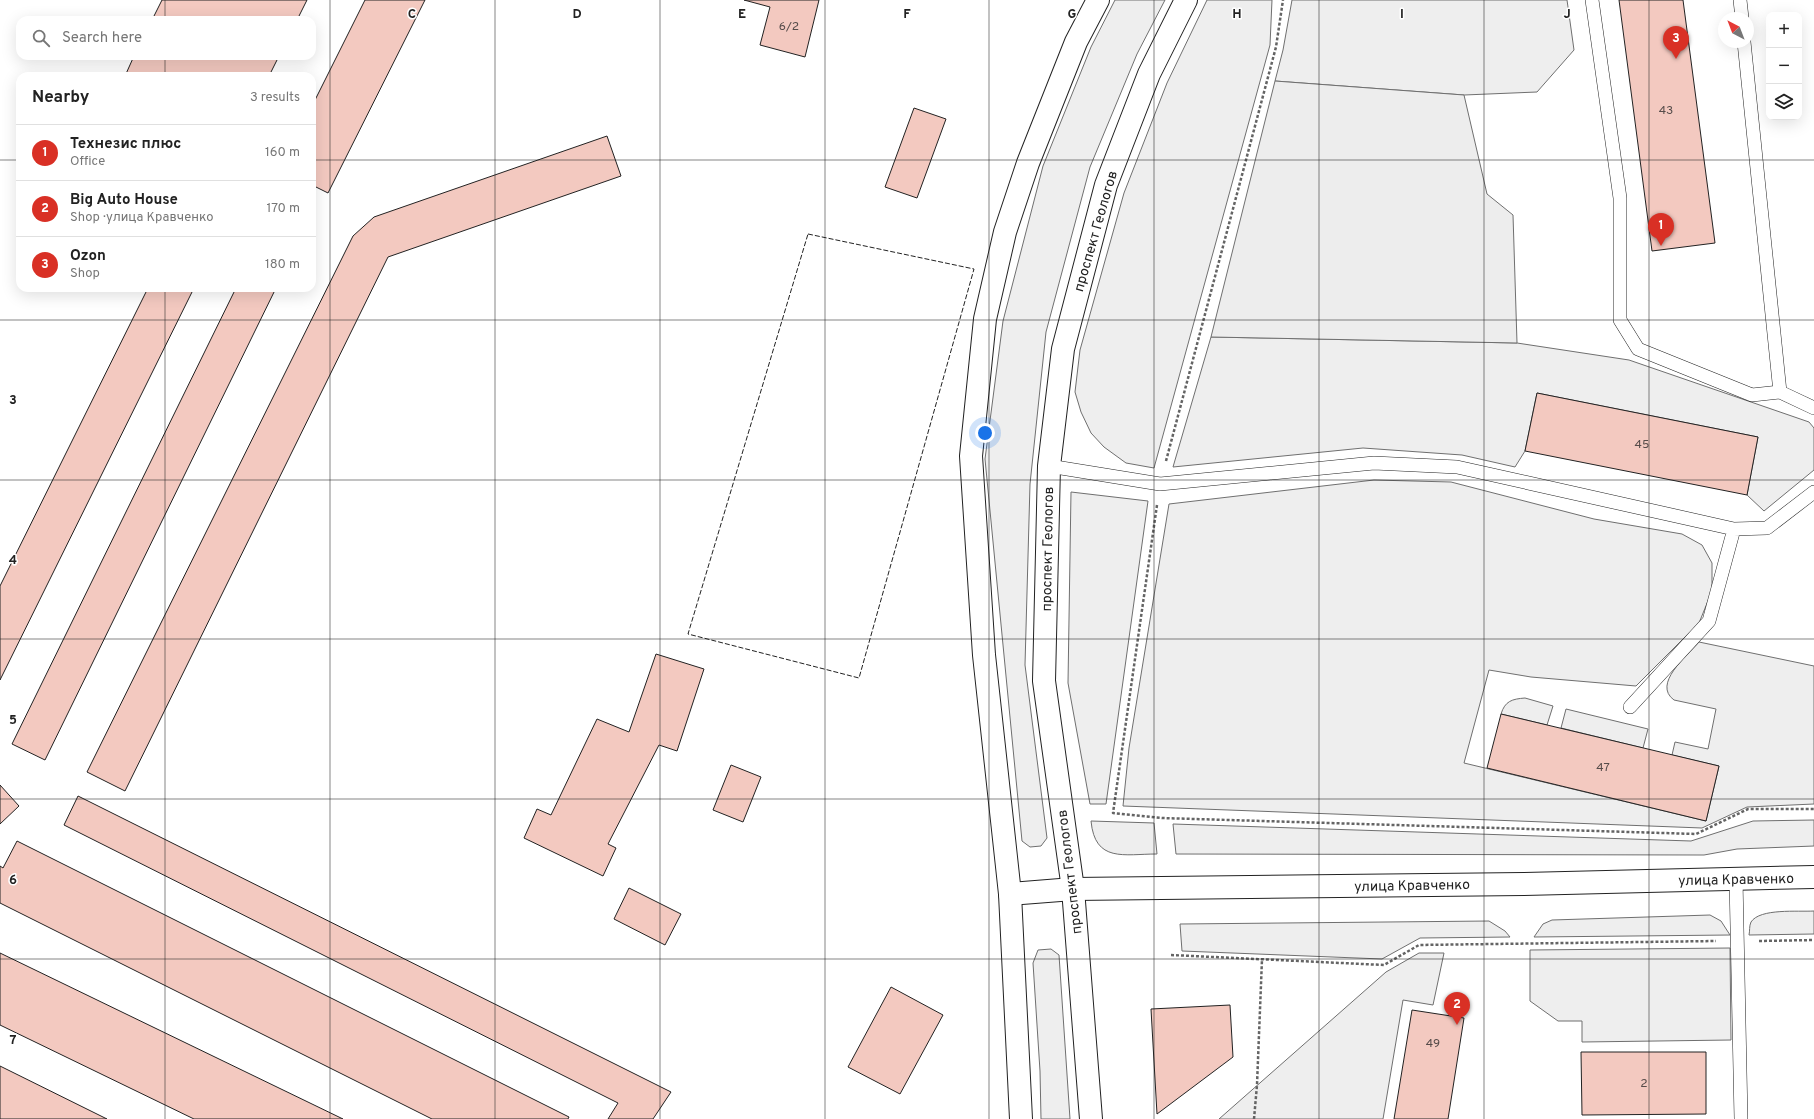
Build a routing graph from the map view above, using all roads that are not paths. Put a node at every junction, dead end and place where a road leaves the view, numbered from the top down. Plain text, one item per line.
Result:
1 (1098, 0) edge
2 (1186, 0) edge
3 (1592, 0) edge
4 (1740, 0) edge
5 (1741, 12) edge
6 (1745, 48) edge
7 (1780, 392) junction
8 (1814, 408) edge
9 (1048, 466) junction
10 (1814, 492) edge
11 (1734, 529) junction
12 (1630, 707) dead end
13 (1814, 877) edge
14 (1736, 879) junction
15 (1073, 889) junction
16 (1010, 894) junction
17 (1021, 1119) edge
18 (1091, 1119) edge
19 (1740, 1119) edge

1 - 16 main road
2 - 9 main road, проспект Геологов
3 - 7 lane
4 - 5 lane
6 - 7 lane
7 - 8 lane
9 - 11 lane
9 - 15 main road, проспект Геологов
10 - 11 lane
11 - 12 lane
13 - 14 main road, улица Кравченко
14 - 15 main road, улица Кравченко
14 - 19 lane
15 - 16 main road, улица Кравченко
15 - 18 main road, проспект Геологов
16 - 17 main road

